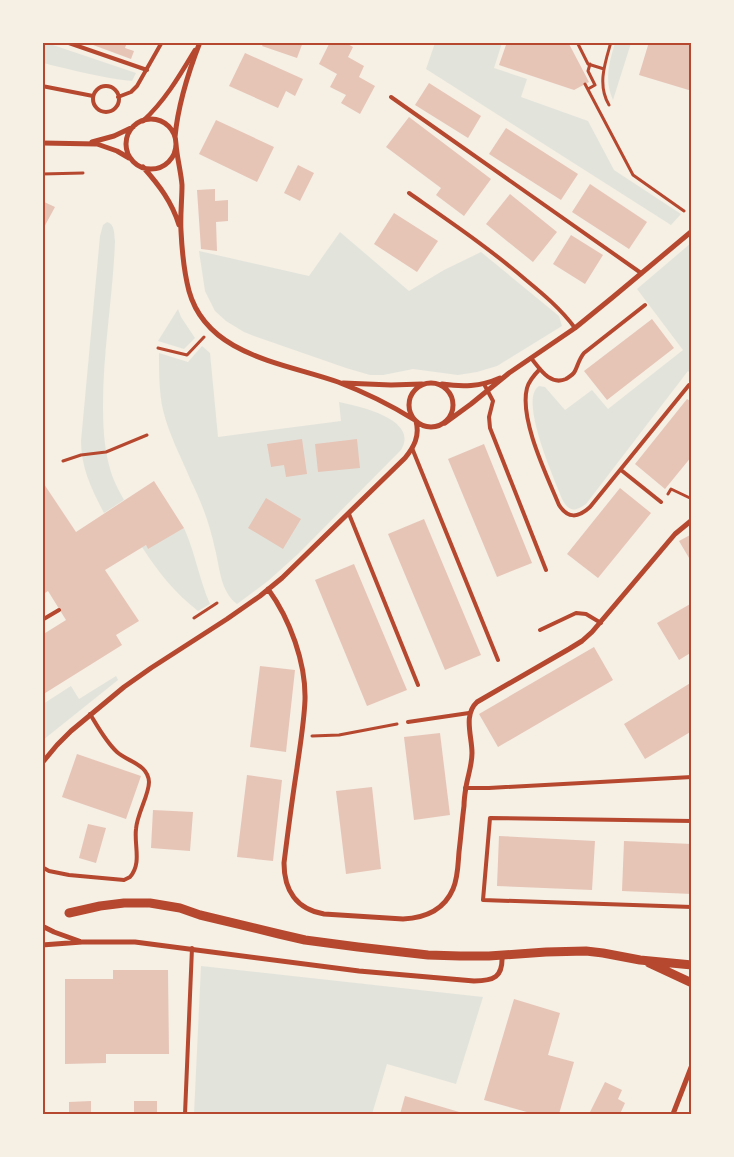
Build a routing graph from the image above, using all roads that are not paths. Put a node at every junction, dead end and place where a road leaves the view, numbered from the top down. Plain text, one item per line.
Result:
1 (66, 42) edge
2 (162, 42) edge
3 (200, 42) edge
4 (147, 70) junction
5 (42, 86) edge
6 (93, 96) junction
7 (118, 97) junction
8 (391, 97) dead end
9 (143, 121) junction
10 (134, 126) junction
11 (175, 138) junction
12 (44, 143) edge
13 (86, 143) junction
14 (176, 144) junction
15 (132, 160) junction
16 (143, 167) junction
17 (409, 193) dead end
18 (692, 230) edge
19 (181, 231) junction
20 (642, 273) junction
21 (645, 305) dead end
22 (575, 328) junction
23 (531, 358) junction
24 (540, 369) junction
25 (509, 373) junction
26 (337, 382) junction
27 (436, 383) junction
28 (425, 384) junction
29 (484, 384) junction
30 (692, 388) edge
31 (488, 390) junction
32 (414, 420) junction
33 (444, 423) junction
34 (412, 448) junction
35 (620, 470) junction
36 (661, 502) road end
37 (349, 514) junction
38 (692, 520) edge
39 (546, 570) dead end
40 (268, 589) junction
41 (59, 610) dead end
42 (42, 620) edge
43 (601, 622) junction
44 (540, 630) dead end
45 (498, 660) dead end
46 (418, 685) dead end
47 (469, 713) junction
48 (90, 714) junction
49 (408, 722) road end
50 (42, 764) edge
51 (692, 777) edge
52 (466, 788) junction
53 (692, 821) edge
54 (42, 867) edge
55 (692, 907) edge
56 (69, 913) dead end
57 (42, 926) edge
58 (82, 942) junction
59 (42, 945) edge
60 (192, 948) junction
61 (502, 956) junction
62 (640, 960) junction
63 (692, 965) edge
64 (692, 983) edge
65 (692, 1065) edge
66 (185, 1114) edge
67 (673, 1114) edge

1 - 4 lane
2 - 4 lane
3 - 9 street
3 - 11 street
4 - 7 lane
5 - 6 lane
6 - 7 lane
6 - 7 lane
8 - 20 lane
9 - 10 street
9 - 11 street
10 - 13 street
10 - 15 street
11 - 14 street
12 - 13 street
13 - 15 street
14 - 16 street
14 - 19 street
15 - 16 street
16 - 19 street
17 - 22 lane
18 - 20 street
19 - 26 street
20 - 22 street
21 - 24 lane
22 - 23 street
23 - 24 lane
23 - 25 street
24 - 35 lane
25 - 29 street
25 - 31 street
26 - 28 street
26 - 32 street
27 - 28 street
27 - 29 street
27 - 33 street
28 - 32 street
29 - 31 lane
30 - 35 lane
31 - 33 street
31 - 39 lane
32 - 33 street
32 - 34 street
34 - 37 street
34 - 45 lane
35 - 36 lane
37 - 40 street
37 - 46 lane
38 - 43 street
40 - 48 street
40 - 52 street
41 - 42 lane
43 - 44 lane
43 - 47 street
47 - 49 lane
47 - 52 street
48 - 50 street
48 - 54 lane
51 - 52 lane
53 - 55 lane
56 - 61 street
57 - 58 street
58 - 59 street
58 - 60 street
60 - 61 street
60 - 66 lane
61 - 62 street
62 - 63 street
62 - 64 street
65 - 67 street

